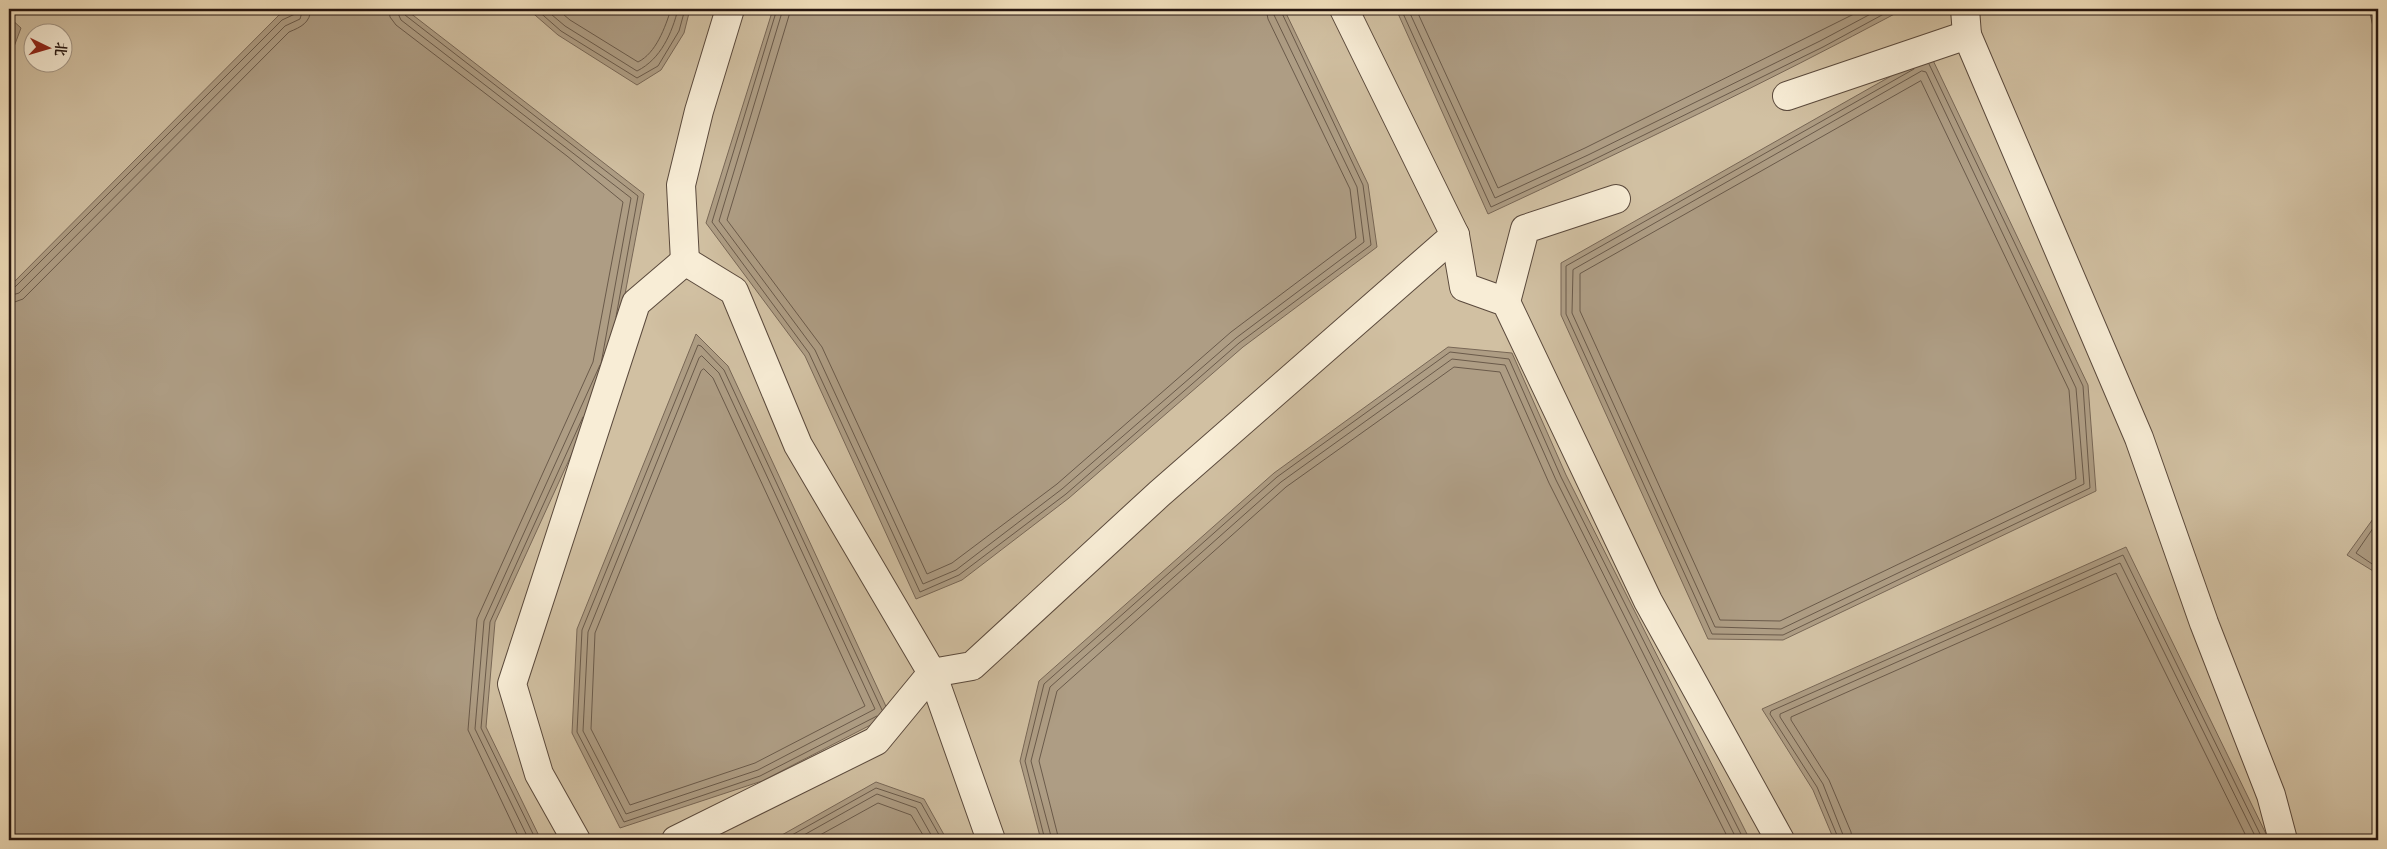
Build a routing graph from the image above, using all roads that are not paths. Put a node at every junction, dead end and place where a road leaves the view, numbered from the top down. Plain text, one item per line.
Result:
1 (730, 9) edge
2 (1344, 9) edge
3 (1965, 9) edge
4 (1967, 35) junction
5 (1787, 96) dead end
6 (1616, 199) dead end
7 (1455, 236) junction
8 (685, 261) junction
9 (1506, 302) junction
10 (932, 673) junction
11 (576, 840) edge
12 (676, 840) edge
13 (990, 840) edge
14 (1780, 840) edge
15 (2283, 840) edge

1 - 8 lane
2 - 7 lane
3 - 4 lane
4 - 5 lane
4 - 15 lane
6 - 9 lane
7 - 9 lane
7 - 10 lane
8 - 10 lane
8 - 11 lane
9 - 14 lane
10 - 12 lane
10 - 13 lane

